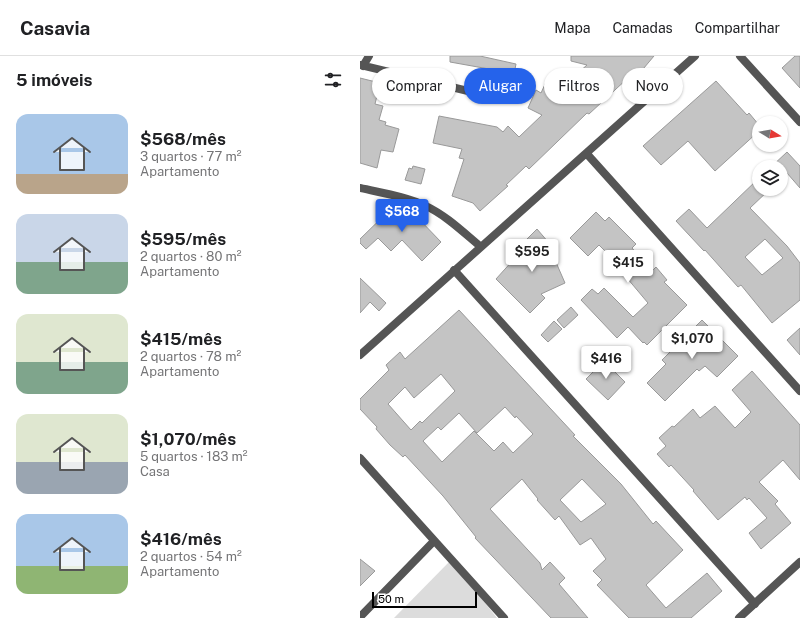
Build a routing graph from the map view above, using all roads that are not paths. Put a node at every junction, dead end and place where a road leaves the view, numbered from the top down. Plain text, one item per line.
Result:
1 (369, 56) edge
2 (695, 56) edge
3 (740, 56) edge
4 (362, 66) edge
5 (464, 90) edge
6 (800, 122) edge
7 (587, 154) junction
8 (360, 188) edge
9 (481, 247) junction
10 (454, 270) junction
11 (360, 355) edge
12 (800, 392) edge
13 (360, 458) edge
14 (434, 541) junction
15 (800, 562) edge
16 (755, 604) junction
17 (360, 617) edge
18 (504, 618) edge
19 (739, 618) edge

1 - 4 street
2 - 7 street
3 - 6 street
4 - 5 street
7 - 9 street
7 - 12 street
8 - 9 street
9 - 10 street
10 - 11 street
10 - 16 street
13 - 14 street
14 - 17 street
14 - 18 street
15 - 16 street
16 - 19 street

